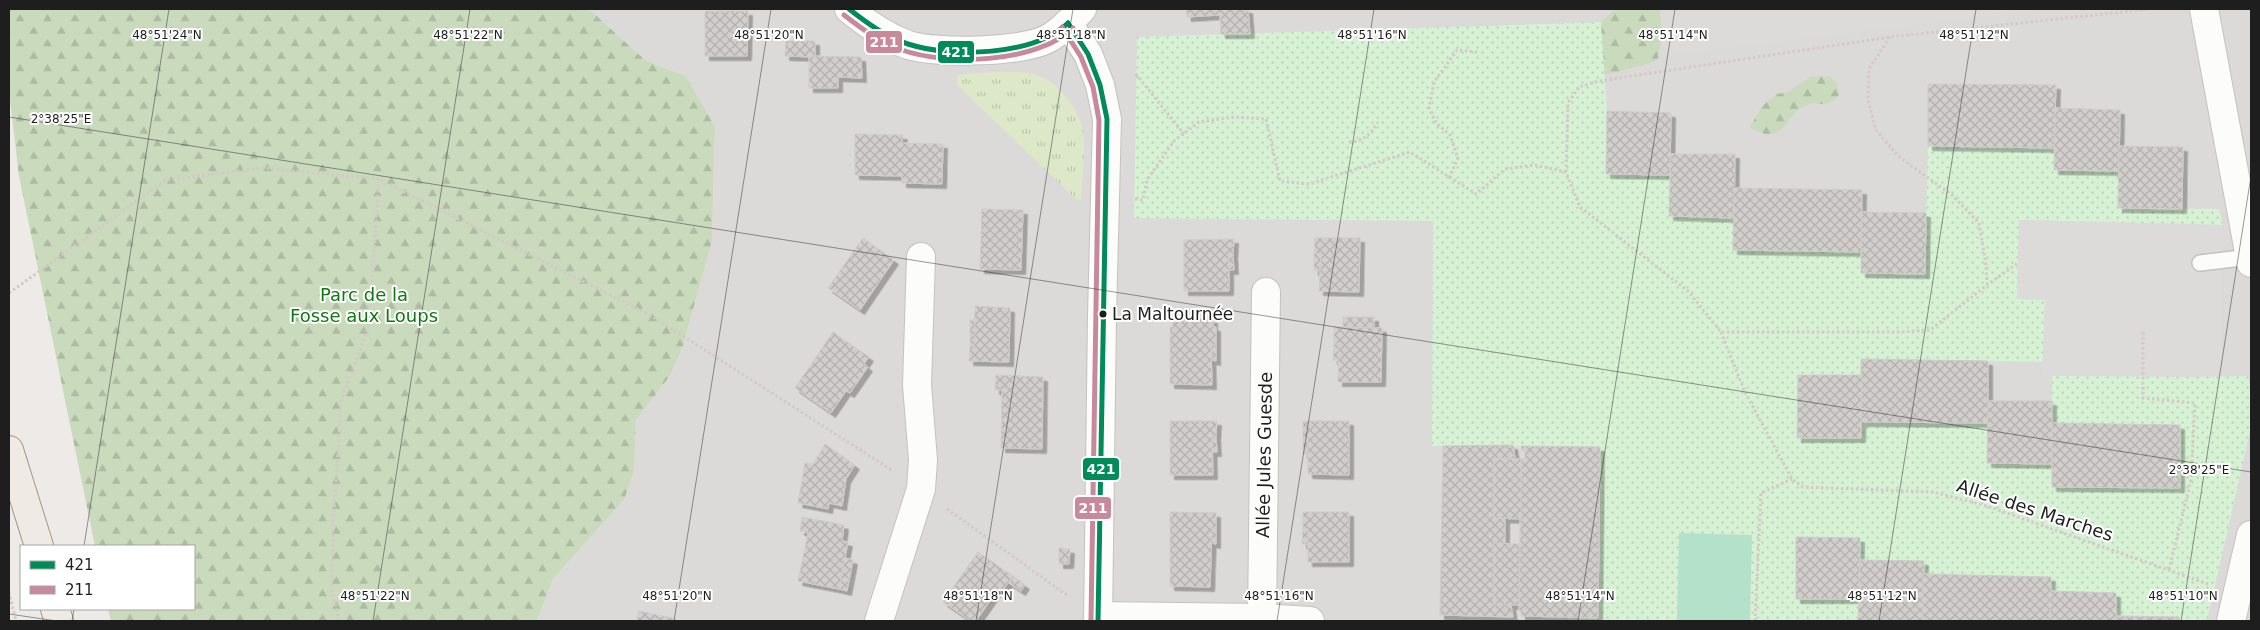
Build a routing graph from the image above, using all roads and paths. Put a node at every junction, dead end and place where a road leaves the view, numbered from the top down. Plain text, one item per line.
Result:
1 (849, 9) edge
2 (2150, 9) edge
3 (2204, 9) edge
4 (1075, 16) edge
5 (1890, 37) junction
6 (1478, 52) dead end
7 (1136, 74) dead end
8 (1378, 122) dead end
9 (1184, 134) junction
10 (1349, 142) dead end
11 (1566, 172) junction
12 (1449, 178) junction
13 (379, 179) junction
14 (1106, 199) junction
15 (921, 257) dead end
16 (2251, 260) edge
17 (2018, 263) dead end
18 (2200, 263) dead end
19 (1987, 285) junction
20 (1266, 292) dead end
21 (9, 293) edge
22 (1720, 332) junction
23 (2143, 332) dead end
24 (9, 450) edge
25 (1792, 479) junction
26 (921, 489) junction
27 (2251, 534) edge
28 (39, 545) edge
29 (2169, 570) junction
30 (2212, 585) dead end
31 (9, 592) edge
32 (1071, 598) dead end
33 (1262, 618) junction
34 (1098, 619) edge
35 (16, 621) edge
36 (339, 621) edge
37 (879, 621) edge
38 (1310, 621) edge
39 (1755, 621) edge
40 (2231, 621) edge

1 - 4 street
2 - 5 path
3 - 16 street
4 - 14 street
5 - 11 path
5 - 19 path
6 - 12 path
7 - 9 path
8 - 10 path
9 - 12 path
9 - 14 path
11 - 12 path
11 - 22 path
13 - 21 path
13 - 26 path
13 - 36 path
14 - 34 street
15 - 26 street
16 - 18 lane
17 - 19 path
19 - 22 path
20 - 33 street, Allée Jules Guesde
22 - 25 path
23 - 29 path
24 - 28 main road
25 - 29 path, Allée des Marches
25 - 39 path
26 - 32 path
26 - 37 street
27 - 40 street
29 - 30 path, Allée des Marches
31 - 35 path
33 - 34 street
33 - 38 street

